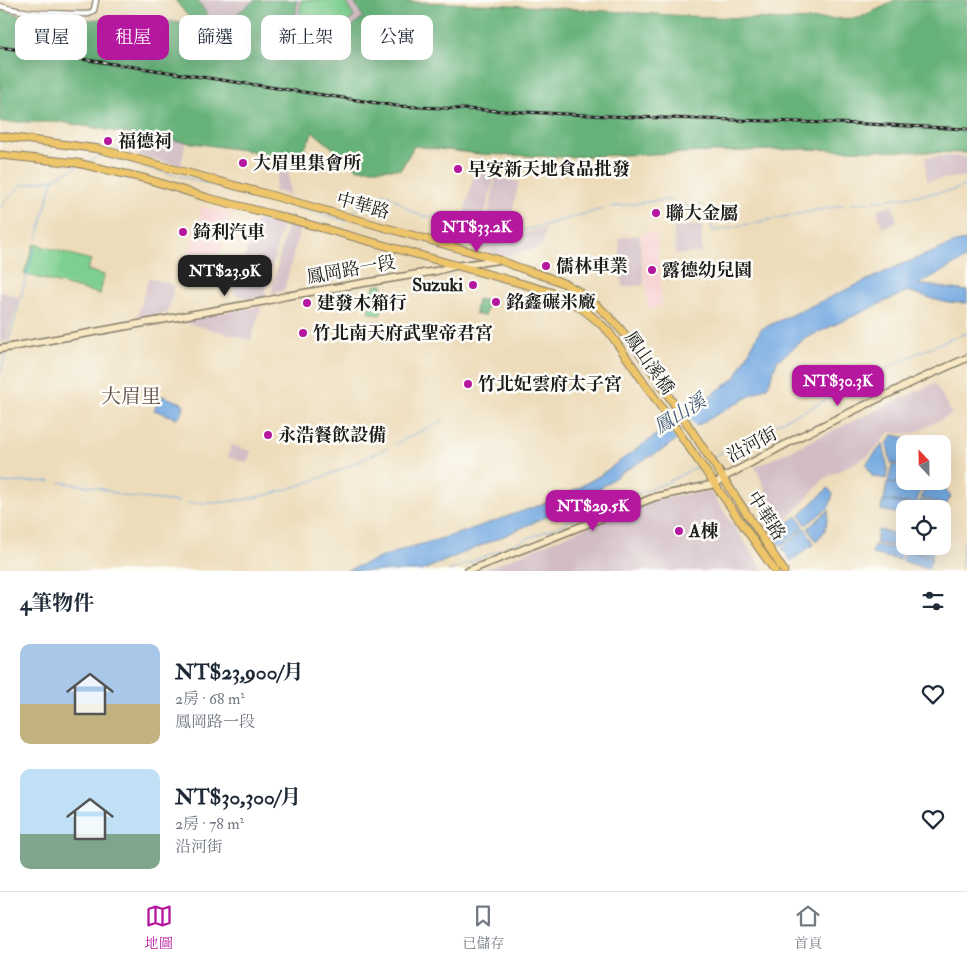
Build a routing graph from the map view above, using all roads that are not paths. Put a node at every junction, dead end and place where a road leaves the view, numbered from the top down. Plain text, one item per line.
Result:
1 (96, 0) edge
2 (0, 6) edge
3 (0, 136) edge
4 (0, 155) edge
5 (500, 260) junction
6 (455, 266) junction
7 (622, 330) joint
8 (609, 332) joint
9 (0, 349) edge
10 (967, 358) edge
11 (723, 478) junction
12 (715, 484) junction
13 (468, 571) edge
14 (775, 571) edge
15 (784, 571) edge

1 - 2 street
3 - 5 main road, 中華路
4 - 6 main road, 中華路
5 - 6 street, 鳳岡路一段
5 - 7 main road, 中華路
6 - 8 main road, 中華路
6 - 9 street, 鳳岡路一段
7 - 11 main road, 鳳山溪橋
8 - 12 main road, 鳳山溪橋
10 - 11 street, 沿河街
11 - 12 street, 沿河街
11 - 15 main road, 中華路
12 - 13 street
12 - 14 main road, 中華路

